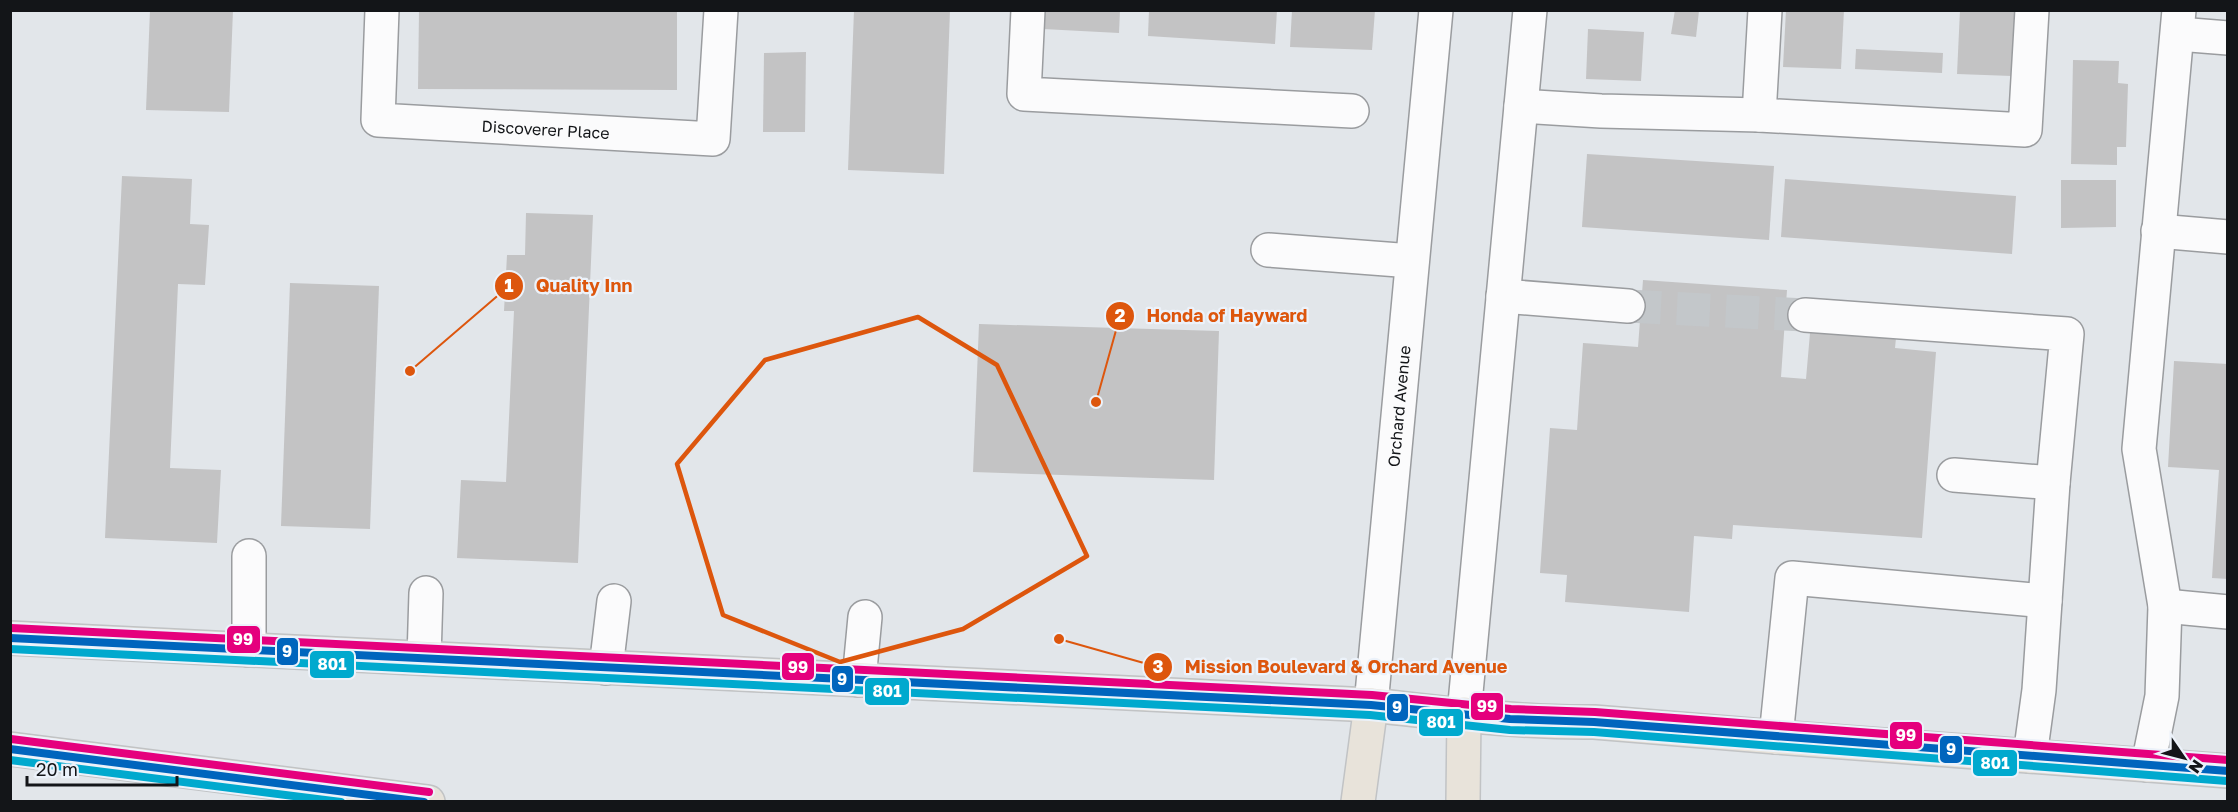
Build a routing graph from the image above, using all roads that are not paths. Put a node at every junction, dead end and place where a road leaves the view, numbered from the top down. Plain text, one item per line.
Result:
1 (382, 10) edge
2 (721, 10) edge
3 (1028, 10) edge
4 (1436, 10) edge
5 (1530, 10) edge
6 (1765, 10) edge
7 (2032, 10) edge
8 (2179, 22) edge
9 (2228, 38) edge
10 (1521, 106) junction
11 (1352, 111) dead end
12 (1759, 115) junction
13 (2158, 231) junction
14 (2228, 237) edge
15 (1268, 250) dead end
16 (1412, 261) junction
17 (1503, 296) junction
18 (1628, 306) tunnel mouth
19 (1805, 315) tunnel mouth
20 (1954, 476) dead end
21 (2053, 483) junction
22 (249, 556) dead end
23 (426, 593) dead end
24 (614, 601) dead end
25 (2045, 601) junction
26 (2165, 606) junction
27 (2228, 612) edge
28 (865, 617) dead end
29 (10, 638) edge
30 (249, 650) junction
31 (424, 658) junction
32 (606, 668) junction
33 (859, 680) junction
34 (1371, 705) junction
35 (1464, 714) junction
36 (1776, 738) junction
37 (10, 749) edge
38 (2030, 756) junction
39 (2148, 765) junction
40 (2228, 771) edge
41 (428, 801) edge
42 (1358, 801) edge
43 (1463, 801) edge

1 - 2 street, Discoverer Place
3 - 11 street
4 - 16 street, Orchard Avenue
5 - 10 street
6 - 12 street
7 - 12 street
8 - 9 street
8 - 13 street
10 - 12 street
10 - 17 street
13 - 14 street
13 - 26 street
15 - 16 street
16 - 34 street, Orchard Avenue
17 - 18 street
17 - 35 street
19 - 21 street
20 - 21 street
21 - 25 street
22 - 30 street
23 - 31 street
24 - 32 street
25 - 36 street
25 - 38 street
26 - 27 street
26 - 39 street
28 - 33 street
29 - 30 main road
30 - 31 main road
31 - 32 main road
32 - 33 main road
33 - 34 main road
34 - 35 main road
34 - 42 main road, Orchard Avenue
35 - 36 main road
35 - 43 main road
36 - 38 main road
37 - 41 main road
38 - 39 main road
39 - 40 main road

